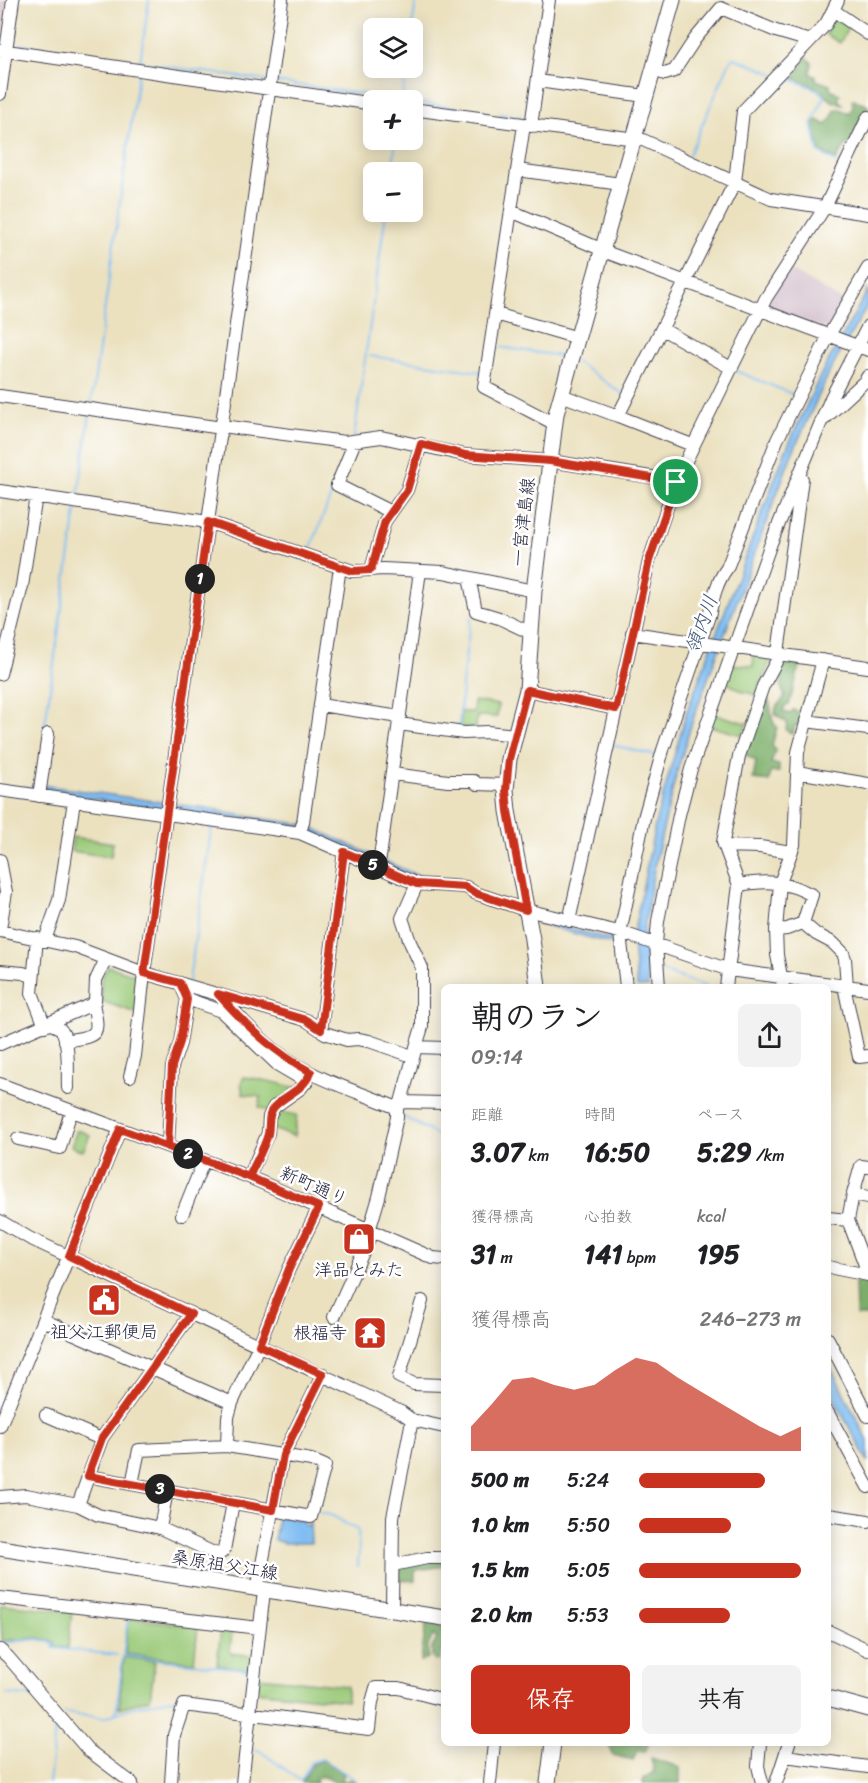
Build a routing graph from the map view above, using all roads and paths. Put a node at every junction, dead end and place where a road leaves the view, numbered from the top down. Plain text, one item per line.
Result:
1 (13, 0) edge
2 (282, 0) edge
3 (549, 0) edge
4 (673, 0) edge
5 (836, 5) edge
6 (732, 6) edge
7 (868, 34) edge
8 (810, 41) junction
9 (3, 50) edge
10 (653, 70) junction
11 (538, 81) junction
12 (269, 89) junction
13 (0, 94) edge
14 (645, 96) junction
15 (363, 102) edge
16 (423, 112) edge
17 (868, 117) edge
18 (528, 126) junction
19 (633, 139) junction
20 (517, 170) junction
21 (735, 182) junction
22 (621, 184) junction
23 (825, 207) junction
24 (511, 211) junction
25 (868, 214) edge
26 (603, 250) junction
27 (868, 268) edge
28 (686, 282) junction
29 (760, 310) junction
30 (496, 314) junction
31 (868, 326) edge
32 (662, 329) junction
33 (832, 336) junction
34 (578, 338) junction
35 (859, 346) edge
36 (731, 368) junction
37 (868, 376) edge
38 (561, 395) junction
39 (0, 396) edge
40 (618, 416) junction
41 (821, 422) junction
42 (555, 424) junction
43 (222, 427) junction
44 (355, 441) junction
45 (421, 444) junction
46 (692, 445) junction
47 (804, 460) junction
48 (550, 461) junction
49 (676, 482) junction
50 (0, 491) edge
51 (36, 496) junction
52 (391, 512) junction
53 (208, 522) junction
54 (340, 567) junction
55 (371, 570) junction
56 (420, 571) junction
57 (469, 578) junction
58 (534, 591) junction
59 (531, 633) junction
60 (632, 633) junction
61 (701, 642) junction
62 (732, 646) junction
63 (778, 653) junction
64 (823, 660) junction
65 (868, 667) edge
66 (0, 674) edge
67 (527, 690) junction
68 (320, 705) junction
69 (616, 709) junction
70 (400, 720) junction
71 (806, 721) junction
72 (868, 729) edge
73 (48, 735) dead end
74 (516, 735) junction
75 (797, 772) junction
76 (392, 774) junction
77 (868, 784) edge
78 (507, 785) junction
79 (0, 790) edge
80 (40, 791) junction
81 (74, 801) junction
82 (168, 809) junction
83 (301, 829) junction
84 (724, 846) junction
85 (344, 852) junction
86 (791, 852) junction
87 (0, 860) edge
88 (378, 863) junction
89 (780, 883) junction
90 (417, 884) junction
91 (739, 885) junction
92 (526, 910) junction
93 (569, 921) junction
94 (803, 923) junction
95 (0, 930) edge
96 (776, 930) junction
97 (622, 933) junction
98 (41, 939) junction
99 (654, 943) junction
100 (106, 959) junction
101 (729, 970) junction
102 (0, 971) edge
103 (144, 973) junction
104 (32, 976) junction
105 (782, 982) edge
106 (180, 983) junction
107 (538, 984) edge
108 (626, 984) edge
109 (659, 984) edge
110 (727, 984) edge
111 (814, 984) edge
112 (831, 985) edge
113 (846, 986) junction
114 (868, 989) edge
115 (218, 994) junction
116 (187, 999) junction
117 (93, 1004) junction
118 (47, 1025) junction
119 (321, 1030) junction
120 (65, 1041) junction
121 (0, 1044) edge
122 (441, 1048) edge
123 (414, 1052) junction
124 (868, 1056) edge
125 (130, 1076) dead end
126 (309, 1076) junction
127 (0, 1084) edge
128 (68, 1088) dead end
129 (441, 1103) edge
130 (398, 1109) junction
131 (71, 1112) junction
132 (120, 1129) junction
133 (18, 1139) dead end
134 (168, 1146) junction
135 (204, 1160) junction
136 (866, 1163) edge
137 (249, 1177) junction
138 (853, 1194) junction
139 (868, 1197) edge
140 (319, 1207) junction
141 (182, 1215) dead end
142 (831, 1218) edge
143 (848, 1220) junction
144 (2, 1225) edge
145 (371, 1231) junction
146 (69, 1256) junction
147 (441, 1259) edge
148 (831, 1267) edge
149 (866, 1275) edge
150 (422, 1301) dead end
151 (191, 1314) junction
152 (334, 1317) dead end
153 (43, 1320) junction
154 (831, 1344) edge
155 (259, 1345) junction
156 (153, 1367) junction
157 (323, 1374) junction
158 (441, 1385) edge
159 (864, 1399) edge
160 (232, 1403) junction
161 (46, 1415) dead end
162 (868, 1416) edge
163 (831, 1419) edge
164 (412, 1420) junction
165 (0, 1426) edge
166 (441, 1426) edge
167 (101, 1439) junction
168 (227, 1446) junction
169 (283, 1455) junction
170 (88, 1476) junction
171 (132, 1484) junction
172 (868, 1487) edge
173 (167, 1491) junction
174 (0, 1497) edge
175 (233, 1503) junction
176 (78, 1505) junction
177 (273, 1510) junction
178 (831, 1515) edge
179 (868, 1521) edge
180 (160, 1528) junction
181 (0, 1548) edge
182 (441, 1558) edge
183 (393, 1565) junction
184 (261, 1590) junction
185 (0, 1598) edge
186 (392, 1611) junction
187 (441, 1618) edge
188 (259, 1628) junction
189 (831, 1632) edge
190 (0, 1650) edge
191 (868, 1650) edge
192 (441, 1699) edge
193 (831, 1699) edge
194 (868, 1708) edge
195 (250, 1714) junction
196 (494, 1746) edge
197 (553, 1746) edge
198 (760, 1746) edge
199 (788, 1746) edge
200 (785, 1756) junction
201 (868, 1767) edge
202 (132, 1783) edge
203 (171, 1783) edge
204 (242, 1783) edge
205 (490, 1783) edge
206 (548, 1783) edge
207 (762, 1783) edge
208 (776, 1783) edge

1 - 9 street
2 - 12 street
3 - 11 street
4 - 10 main road, 一宮津島線
5 - 7 street
5 - 8 street
6 - 8 street
6 - 10 street
8 - 21 street
9 - 12 street
9 - 13 street
10 - 14 main road, 一宮津島線
11 - 14 street
11 - 18 street
12 - 15 street
12 - 43 street
14 - 19 main road, 一宮津島線
16 - 18 street
17 - 23 street
18 - 19 street
18 - 20 street
19 - 21 street
19 - 22 main road, 一宮津島線
20 - 22 street
20 - 24 street
21 - 23 street
21 - 28 street
22 - 26 main road, 一宮津島線
23 - 25 street
23 - 29 street
24 - 26 street
24 - 30 street
26 - 28 street
26 - 34 main road, 一宮津島線
27 - 33 street
28 - 29 street
28 - 32 street
29 - 33 street
29 - 36 street
30 - 34 street
30 - 42 street
31 - 35 street
32 - 36 street
32 - 40 street
33 - 35 street
33 - 61 street
34 - 38 main road, 一宮津島線
35 - 41 street
36 - 46 street
37 - 41 street
38 - 40 street
38 - 42 main road, 一宮津島線
39 - 43 street
40 - 46 street
41 - 47 street
42 - 48 main road, 一宮津島線
43 - 44 street
43 - 53 street
44 - 45 street
44 - 52 street
45 - 48 street
45 - 52 street
46 - 49 street
47 - 62 street
47 - 63 street
48 - 49 street
48 - 58 main road, 一宮津島線
49 - 60 street
50 - 51 street
51 - 53 street
51 - 66 street
52 - 55 street
53 - 54 street
53 - 82 street
54 - 55 street
54 - 68 street
55 - 56 street
56 - 57 street
56 - 70 street
57 - 58 street
57 - 59 street
58 - 59 main road, 一宮津島線
59 - 67 main road, 一宮津島線
60 - 61 street
60 - 69 street
61 - 62 street
61 - 97 street
62 - 63 street
62 - 99 street
63 - 64 street
63 - 84 street
64 - 65 street
64 - 71 street
67 - 69 street
67 - 74 main road, 一宮津島線
68 - 70 street
68 - 83 street
69 - 93 street
70 - 74 street
70 - 76 street
71 - 72 street
71 - 75 street
73 - 80 street
74 - 78 main road, 一宮津島線
75 - 77 street
75 - 86 street
76 - 78 street
76 - 88 street
78 - 92 main road, 一宮津島線
79 - 80 street
80 - 81 street
81 - 82 street
81 - 98 street
82 - 83 street
82 - 103 street
83 - 85 street
84 - 86 street
84 - 91 street
85 - 88 street
85 - 119 street
86 - 89 street
87 - 95 street
88 - 90 street
89 - 91 street
89 - 94 street
89 - 96 street
90 - 92 street
90 - 123 street
91 - 101 street
92 - 93 street
92 - 107 main road, 一宮津島線
93 - 97 street
94 - 96 street
94 - 113 street
95 - 98 street
96 - 105 street
97 - 99 street
97 - 108 street
98 - 100 street
98 - 104 street
99 - 101 street
99 - 109 street
100 - 103 street
100 - 117 street
101 - 105 street
101 - 110 street
102 - 104 street
103 - 106 street
103 - 125 street
104 - 118 street
105 - 111 street
106 - 115 street
106 - 116 street
112 - 113 street
113 - 114 street
113 - 124 street
115 - 119 street
115 - 126 street
116 - 126 street
116 - 134 street
117 - 118 street
117 - 120 street
118 - 120 street
118 - 121 street
119 - 123 street
120 - 128 street
122 - 123 street
123 - 130 street
126 - 130 street
126 - 137 street
127 - 131 street, 新町通り
129 - 130 street
130 - 145 street
131 - 132 street, 新町通り
131 - 133 street
132 - 134 street, 新町通り
132 - 146 street
134 - 135 street, 新町通り
135 - 137 street, 新町通り
135 - 141 street
136 - 138 street
137 - 140 street, 新町通り
138 - 139 street
138 - 143 street
140 - 145 street, 新町通り
140 - 155 street
142 - 143 street
143 - 149 street
144 - 146 street
145 - 147 street, 新町通り
145 - 152 street
146 - 151 street
146 - 153 street
148 - 149 street
150 - 158 street
151 - 155 street
151 - 156 street
153 - 156 street
153 - 165 street
154 - 159 street
155 - 157 street
155 - 160 street
156 - 160 street
156 - 167 street
157 - 164 street
157 - 169 street
159 - 162 street
160 - 168 street
161 - 167 street
163 - 172 street
164 - 166 street
164 - 183 street
167 - 170 street
168 - 169 street
168 - 171 street
169 - 177 street
169 - 177 street
170 - 171 street
170 - 176 street
171 - 173 street
173 - 175 street
173 - 180 street
174 - 176 street
175 - 177 street
175 - 180 street
176 - 180 street
177 - 184 street
178 - 179 street
181 - 184 main road, 桑原祖父江線
182 - 183 street
183 - 186 street
184 - 186 main road, 桑原祖父江線
184 - 188 street
185 - 188 street
186 - 187 main road, 桑原祖父江線
188 - 195 street
189 - 191 street
190 - 202 street
192 - 195 street
193 - 194 main road
195 - 203 street
195 - 204 street
196 - 205 street
197 - 206 main road
198 - 207 street
199 - 200 street
200 - 201 street
200 - 208 street

